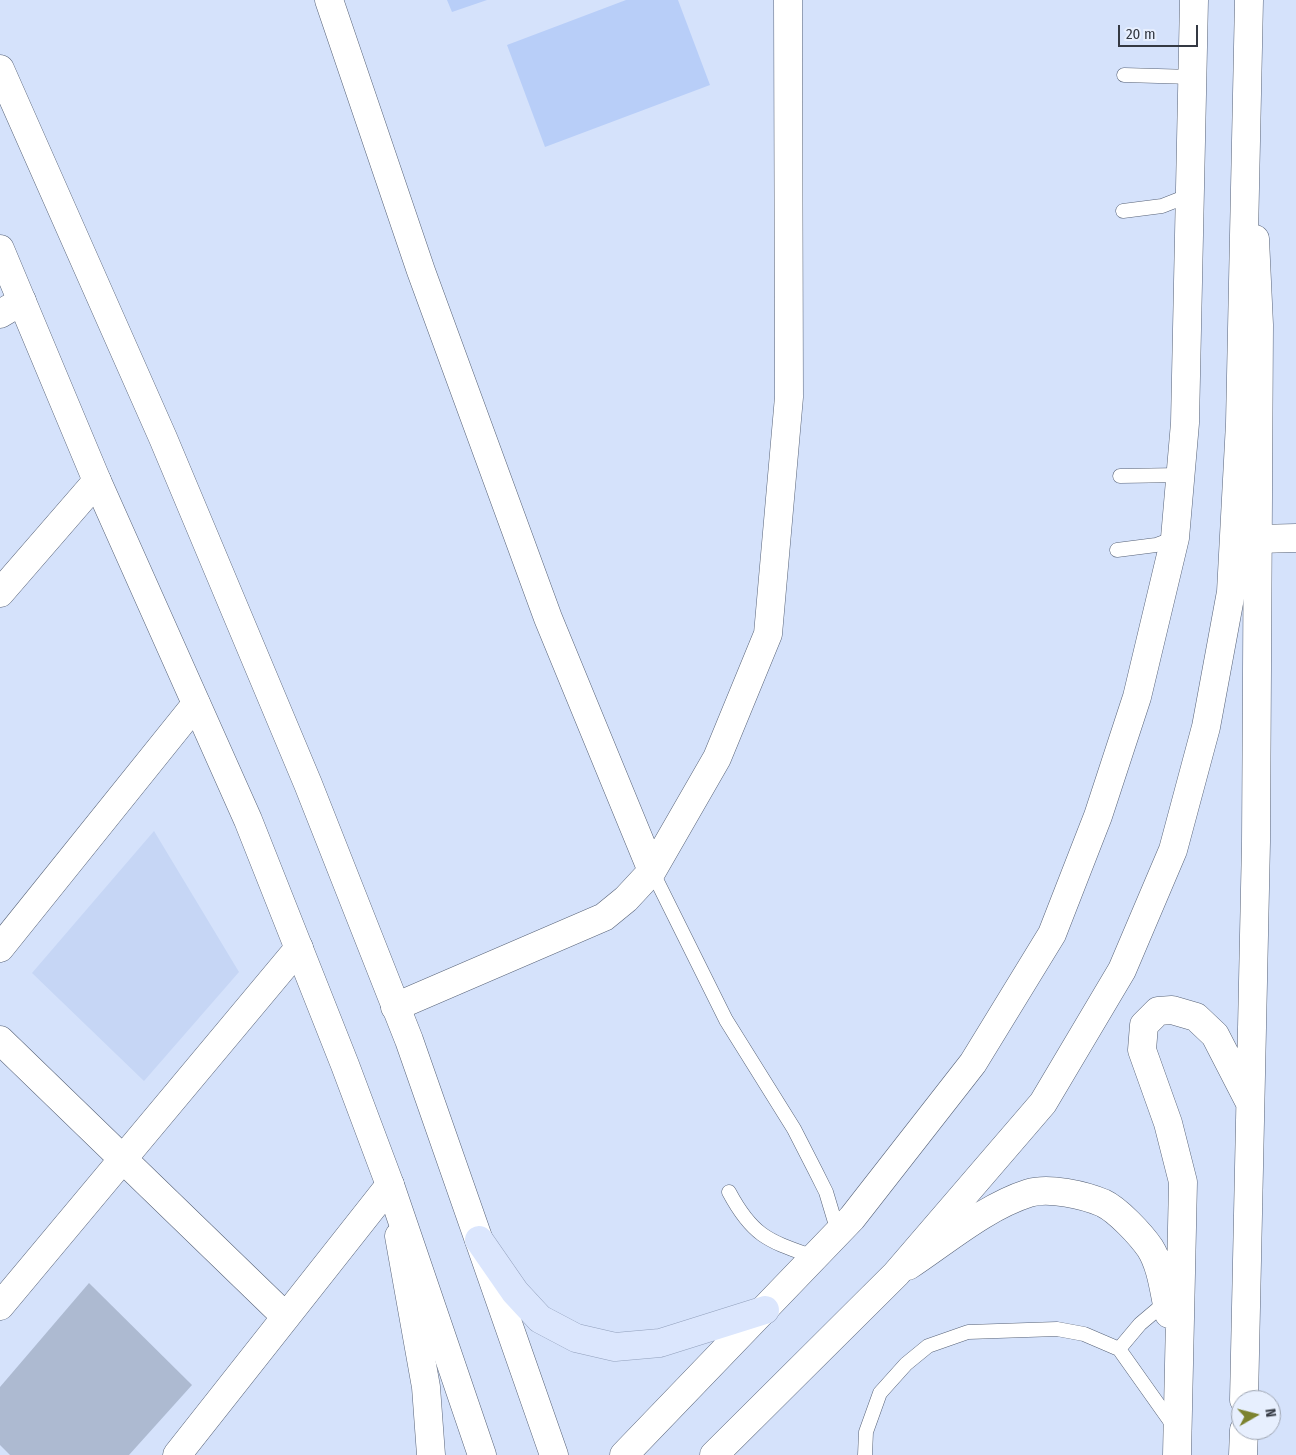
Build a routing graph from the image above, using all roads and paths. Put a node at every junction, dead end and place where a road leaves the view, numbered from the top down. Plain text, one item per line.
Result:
1 (329, 0) edge
2 (788, 0) edge
3 (1194, 0) edge
4 (1249, 0) edge
5 (0, 69) edge
6 (1248, 72) junction
7 (1124, 75) dead end
8 (1192, 77) junction
9 (1190, 195) junction
10 (1123, 211) dead end
11 (0, 249) edge
12 (11, 307) edge
13 (1120, 476) dead end
14 (1180, 476) junction
15 (97, 481) junction
16 (1175, 538) junction
17 (1296, 538) edge
18 (1258, 539) junction
19 (1117, 550) dead end
20 (0, 593) edge
21 (196, 704) junction
22 (652, 871) junction
23 (0, 948) edge
24 (299, 948) junction
25 (396, 1008) junction
26 (0, 1040) edge
27 (1251, 1105) junction
28 (123, 1160) junction
29 (390, 1185) junction
30 (729, 1192) dead end
31 (838, 1232) junction
32 (479, 1240) junction
33 (814, 1257) junction
34 (896, 1274) junction
35 (1166, 1302) junction
36 (0, 1306) edge
37 (765, 1310) junction
38 (286, 1317) junction
39 (1119, 1349) junction
40 (1178, 1360) junction
41 (1244, 1390) edge
42 (1244, 1440) edge
43 (1177, 1443) edge
44 (720, 1451) edge
45 (178, 1455) edge
46 (431, 1455) edge
47 (482, 1455) edge
48 (554, 1455) edge
49 (624, 1455) edge
50 (865, 1455) edge
51 (1243, 1455) edge

1 - 22 street
2 - 22 street
3 - 8 street
4 - 6 street
5 - 25 street
6 - 18 street
6 - 34 street
7 - 8 lane
8 - 9 street
9 - 10 lane
9 - 14 street
11 - 12 street
12 - 15 street
13 - 14 lane
14 - 16 street
15 - 20 street
15 - 21 street
16 - 19 lane
16 - 31 street
17 - 18 street
18 - 27 street
21 - 23 street
21 - 24 street
22 - 25 street
22 - 31 lane
24 - 28 street
24 - 29 street
25 - 32 street
26 - 28 street
27 - 40 street
27 - 41 street
28 - 36 street
28 - 38 street
29 - 38 street
29 - 46 street
29 - 47 street
30 - 33 lane
31 - 33 street
32 - 37 main road
32 - 48 street
33 - 37 street
34 - 35 street
34 - 44 street
35 - 39 lane
35 - 40 street
37 - 49 street
38 - 45 street
39 - 43 lane
39 - 50 lane
40 - 43 street
42 - 51 street

